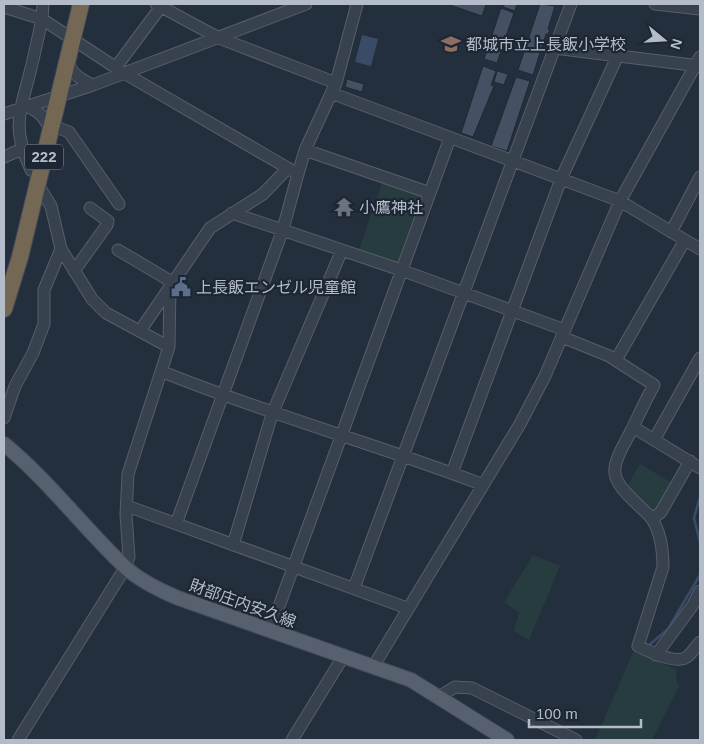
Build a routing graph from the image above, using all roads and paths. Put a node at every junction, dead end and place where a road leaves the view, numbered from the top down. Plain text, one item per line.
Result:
1 (43, 4) edge
2 (81, 4) edge
3 (306, 4) edge
4 (357, 4) edge
5 (570, 4) edge
6 (655, 4) edge
7 (160, 5) edge
8 (4, 7) edge
9 (700, 9) edge
10 (42, 19) junction
11 (219, 38) junction
12 (73, 40) junction
13 (554, 48) junction
14 (618, 54) junction
15 (67, 61) junction
16 (699, 63) edge
17 (120, 70) junction
18 (93, 85) junction
19 (334, 88) junction
20 (58, 96) junction
21 (24, 109) junction
22 (4, 114) edge
23 (51, 128) junction
24 (450, 138) junction
25 (22, 149) junction
26 (305, 150) junction
27 (4, 157) edge
28 (512, 161) junction
29 (288, 168) junction
30 (298, 174) junction
31 (700, 177) edge
32 (560, 179) junction
33 (39, 180) junction
34 (430, 193) junction
35 (620, 202) junction
36 (119, 204) dead end
37 (90, 208) dead end
38 (232, 213) junction
39 (283, 229) junction
40 (671, 232) junction
41 (685, 240) junction
42 (61, 249) junction
43 (700, 249) edge
44 (118, 250) dead end
45 (342, 250) junction
46 (74, 270) junction
47 (401, 270) junction
48 (171, 284) junction
49 (462, 293) junction
50 (4, 309) edge
51 (512, 310) junction
52 (140, 331) junction
53 (563, 333) junction
54 (169, 348) junction
55 (700, 358) edge
56 (616, 360) junction
57 (163, 372) junction
58 (222, 396) junction
59 (272, 414) junction
60 (4, 418) edge
61 (633, 427) junction
62 (341, 434) junction
63 (654, 440) junction
64 (4, 444) edge
65 (403, 456) junction
66 (696, 463) edge
67 (452, 473) junction
68 (481, 484) junction
69 (127, 506) junction
70 (652, 519) junction
71 (176, 524) junction
72 (233, 545) junction
73 (292, 566) junction
74 (126, 568) junction
75 (354, 588) junction
76 (700, 591) edge
77 (407, 608) junction
78 (270, 631) junction
79 (700, 642) edge
80 (656, 655) junction
81 (342, 657) junction
82 (373, 667) junction
83 (440, 696) junction
84 (18, 740) edge
85 (292, 740) edge
86 (507, 740) edge
87 (576, 740) edge

1 - 10 street
2 - 12 highway, 222
3 - 11 street
4 - 19 street
5 - 13 street
6 - 9 street
7 - 11 street
7 - 17 street
8 - 10 street
10 - 12 street
10 - 21 street
11 - 17 street
11 - 19 street
12 - 15 highway, 222
12 - 17 street
13 - 14 street
13 - 28 street
14 - 16 street
14 - 32 street
15 - 18 street
15 - 20 highway, 222
16 - 35 street
17 - 18 street
17 - 29 street
18 - 20 street
19 - 24 street
19 - 26 street
20 - 21 street
20 - 23 highway, 222
21 - 22 street
21 - 23 street
21 - 25 street
23 - 33 highway, 222
23 - 36 street
24 - 28 street
24 - 34 street
25 - 27 street
25 - 33 street
26 - 30 street
26 - 34 street
28 - 32 street
28 - 49 street
29 - 30 street
29 - 38 street
30 - 39 street
31 - 40 street
32 - 35 street
32 - 51 street
33 - 42 street
33 - 50 highway, 222
34 - 47 street
35 - 40 street
35 - 53 street
37 - 46 street
38 - 39 street
38 - 48 street
39 - 45 street
39 - 58 street
40 - 41 street
41 - 43 street
41 - 56 street
42 - 46 street
42 - 60 street
44 - 48 street
45 - 47 street
45 - 59 street
46 - 52 street
47 - 49 street
47 - 62 street
48 - 52 street
48 - 54 street
49 - 51 street
49 - 65 street
51 - 53 street
51 - 67 street
52 - 54 street
53 - 56 street
53 - 68 street
54 - 57 street
55 - 63 street
56 - 61 street
57 - 58 street
57 - 69 street
58 - 59 street
58 - 71 street
59 - 62 street
59 - 72 street
61 - 63 street
61 - 70 street
62 - 65 street
62 - 73 street
63 - 66 street
64 - 74 main road, 財部庄内安久線
65 - 67 street
65 - 75 street
66 - 70 street
67 - 68 street
68 - 77 street
69 - 71 street
69 - 74 street
70 - 80 street
71 - 72 street
72 - 73 street
73 - 75 street
73 - 78 street
74 - 78 main road, 財部庄内安久線
74 - 84 street
75 - 77 street
76 - 80 street
77 - 82 street
78 - 81 main road, 財部庄内安久線
79 - 80 street
81 - 82 main road, 財部庄内安久線
81 - 85 street
82 - 83 main road, 財部庄内安久線
83 - 86 main road, 財部庄内安久線
83 - 87 street

